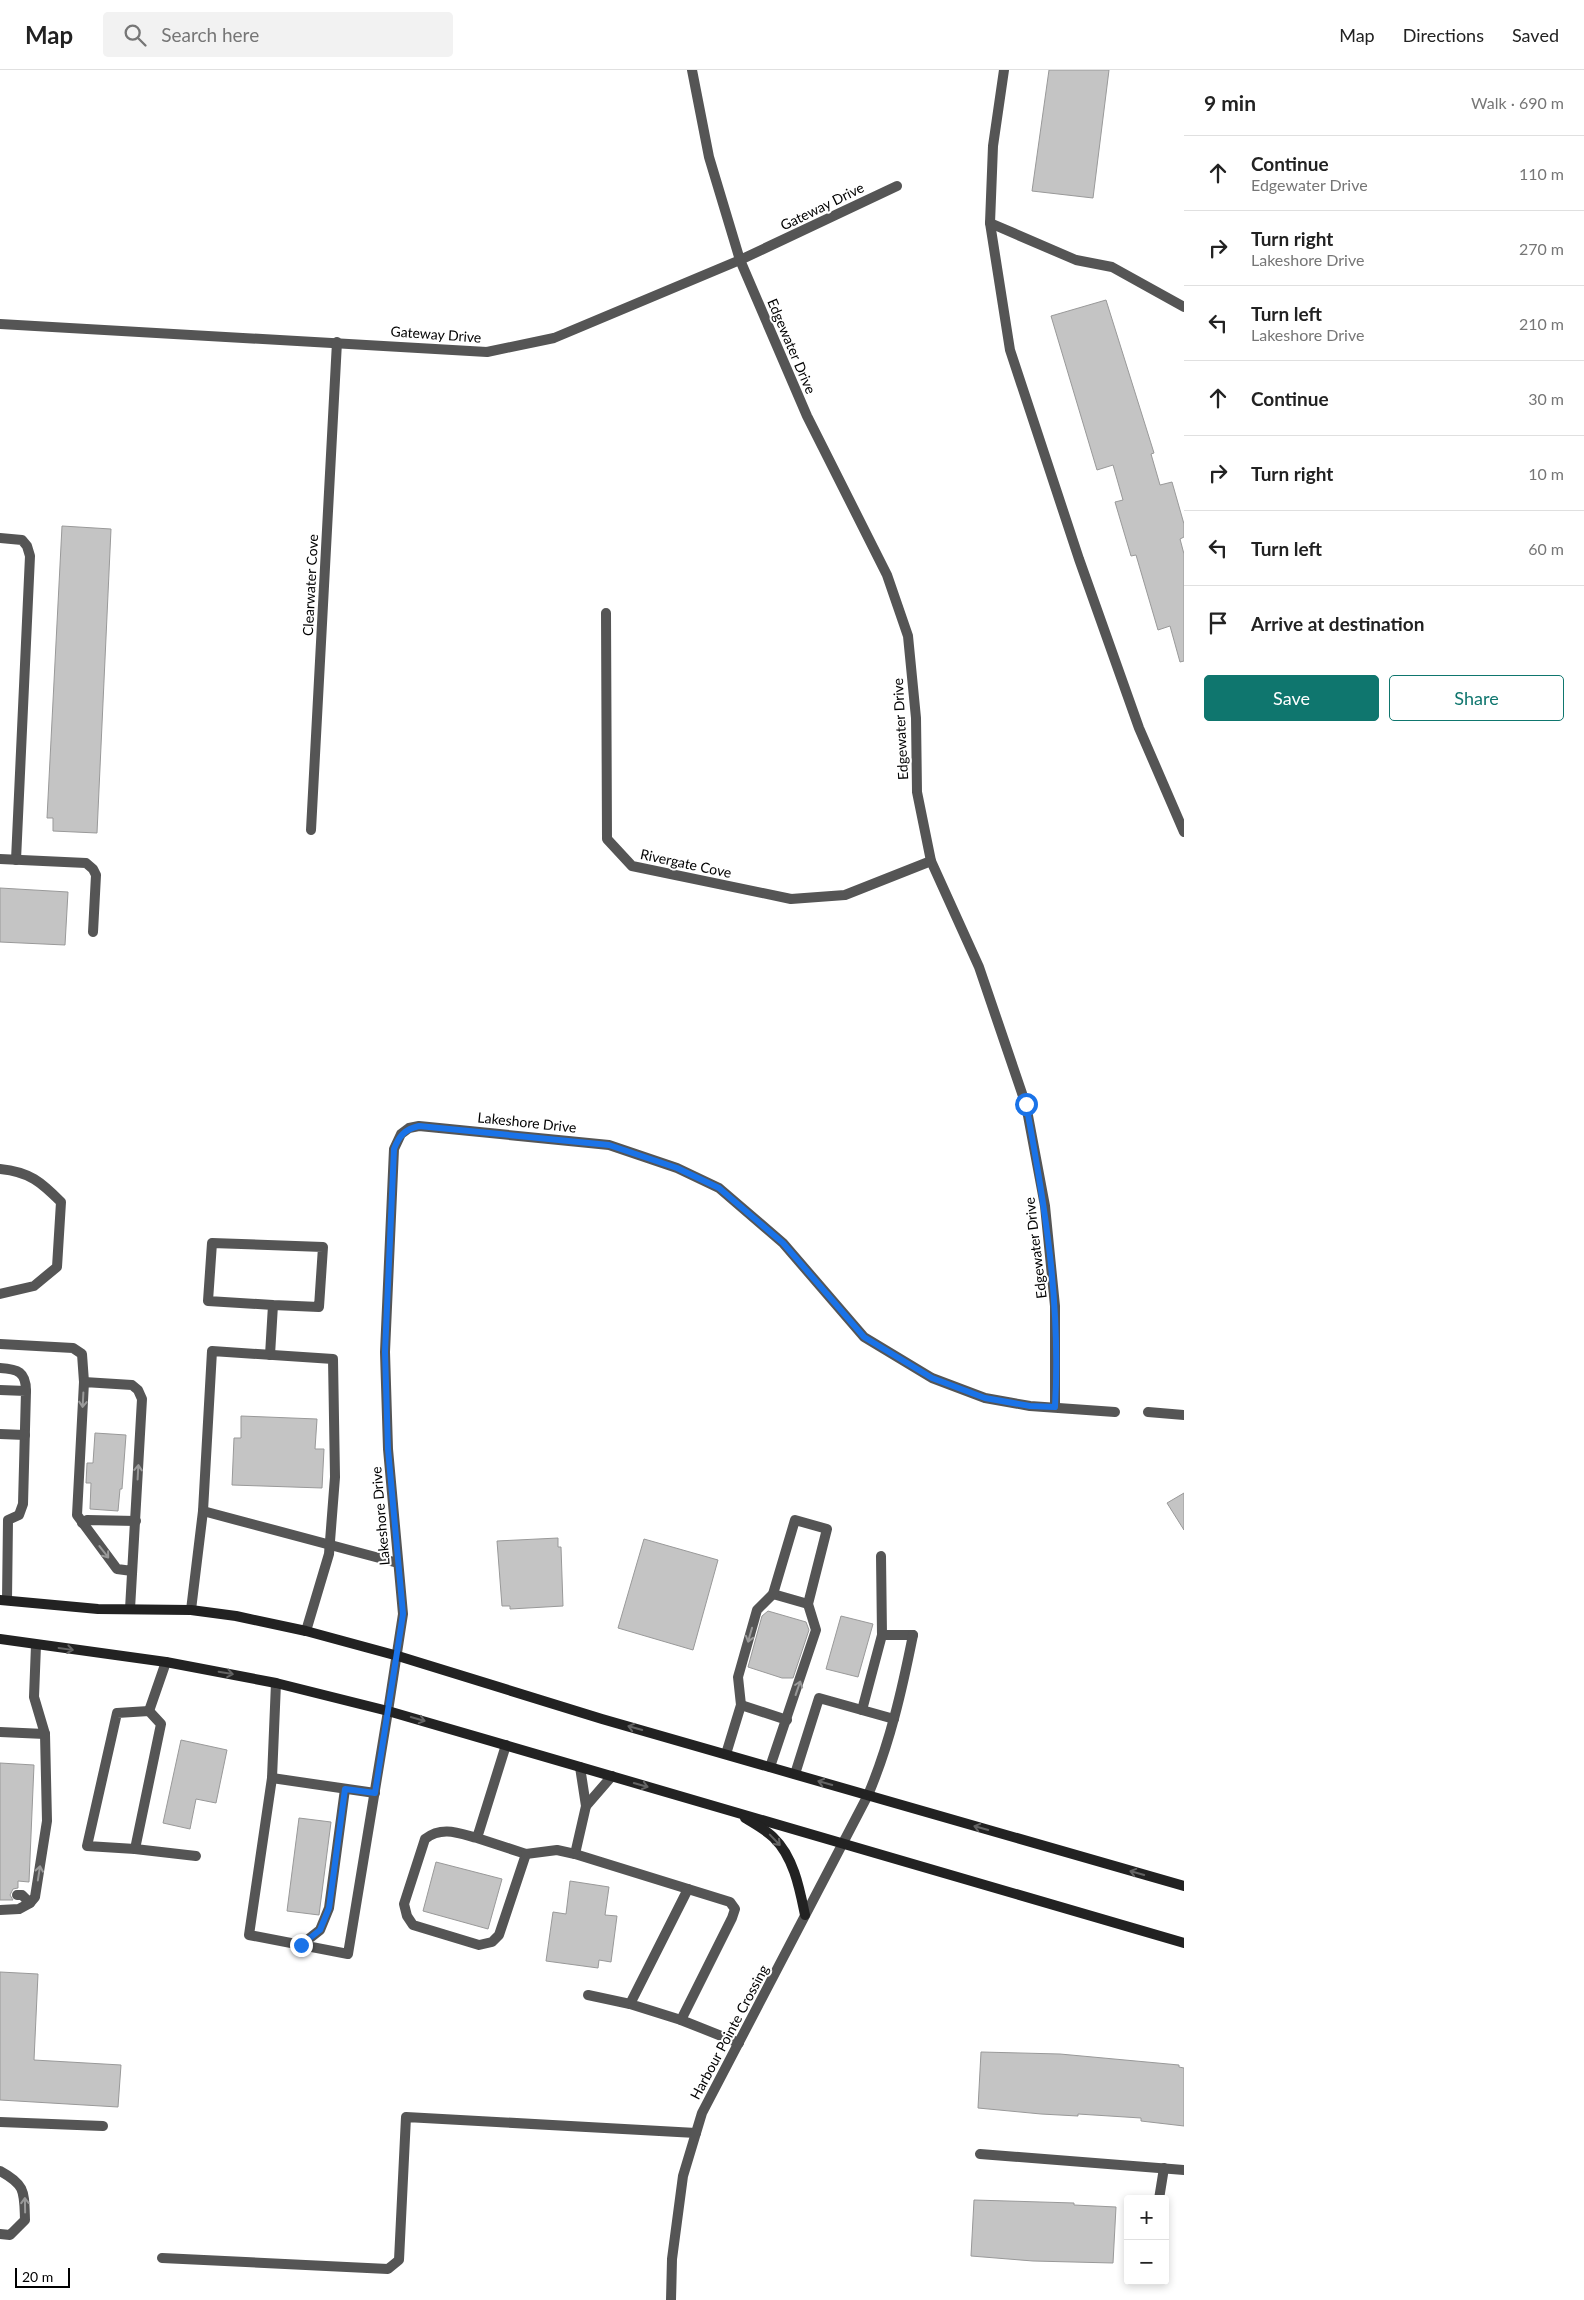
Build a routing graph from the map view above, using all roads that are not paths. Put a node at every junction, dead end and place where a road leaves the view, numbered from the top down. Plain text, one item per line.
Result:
1 (692, 70) edge
2 (1004, 70) edge
3 (896, 186) dead end
4 (990, 223) junction
5 (740, 260) junction
6 (1184, 307) edge
7 (0, 324) edge
8 (337, 342) junction
9 (0, 538) edge
10 (606, 613) dead end
11 (311, 830) dead end
12 (1184, 832) edge
13 (0, 859) edge
14 (16, 860) junction
15 (931, 861) junction
16 (93, 932) dead end
17 (0, 1169) edge
18 (0, 1294) edge
19 (273, 1305) junction
20 (0, 1344) edge
21 (270, 1355) junction
22 (0, 1368) edge
23 (84, 1382) junction
24 (0, 1390) edge
25 (26, 1391) junction
26 (1055, 1407) junction
27 (1115, 1412) dead end
28 (1148, 1412) dead end
29 (1184, 1415) edge
30 (0, 1434) edge
31 (24, 1436) junction
32 (203, 1511) junction
33 (4, 1520) edge
34 (136, 1521) junction
35 (82, 1523) junction
36 (330, 1545) junction
37 (881, 1556) dead end
38 (398, 1563) junction
39 (132, 1571) junction
40 (773, 1594) junction
41 (3, 1600) edge
42 (808, 1604) junction
43 (130, 1609) junction
44 (191, 1610) junction
45 (306, 1631) junction
46 (882, 1635) junction
47 (0, 1639) edge
48 (36, 1645) junction
49 (398, 1656) junction
50 (166, 1662) junction
51 (276, 1683) junction
52 (741, 1706) junction
53 (862, 1710) junction
54 (149, 1711) junction
55 (388, 1711) junction
56 (894, 1719) junction
57 (787, 1720) junction
58 (0, 1732) edge
59 (45, 1734) junction
60 (506, 1745) junction
61 (726, 1754) junction
62 (580, 1767) junction
63 (770, 1767) junction
64 (795, 1774) junction
65 (612, 1776) junction
66 (272, 1778) junction
67 (345, 1789) junction
68 (375, 1793) junction
69 (868, 1795) junction
70 (586, 1806) junction
71 (736, 1812) junction
72 (477, 1838) junction
73 (843, 1843) junction
74 (134, 1849) junction
75 (526, 1854) junction
76 (576, 1854) junction
77 (196, 1856) dead end
78 (1184, 1886) edge
79 (688, 1889) junction
80 (17, 1895) dead end
81 (30, 1904) junction
82 (0, 1910) edge
83 (805, 1915) junction
84 (1184, 1943) edge
85 (301, 1945) junction
86 (588, 1995) dead end
87 (630, 2004) junction
88 (681, 2020) junction
89 (739, 2043) junction
90 (0, 2122) edge
91 (103, 2126) dead end
92 (696, 2132) junction
93 (980, 2154) dead end
94 (1164, 2168) junction
95 (1184, 2170) edge
96 (0, 2171) edge
97 (1160, 2195) edge
98 (0, 2234) edge
99 (162, 2258) dead end
100 (671, 2300) edge

1 - 5 street, Edgewater Drive
2 - 4 street
3 - 5 street, Gateway Drive
4 - 6 street
4 - 12 street
5 - 8 street, Gateway Drive
5 - 15 street, Edgewater Drive
7 - 8 street, Gateway Drive
8 - 11 street, Clearwater Cove
9 - 14 street
10 - 15 street, Rivergate Cove
13 - 14 street
14 - 16 street
15 - 26 street, Edgewater Drive
17 - 18 street
19 - 19 street
19 - 21 street
20 - 23 street
21 - 32 street
21 - 36 street
22 - 25 street
34 -> 23 street
23 -> 35 street
24 - 25 street
25 - 31 street
26 - 27 street, Lakeshore Drive
26 - 38 street, Lakeshore Drive
28 - 29 street
30 - 31 street
31 - 33 street
32 - 36 street
32 - 44 street
33 - 41 street
34 - 35 street
34 - 39 street
35 -> 39 street
36 - 38 street
36 - 45 street
37 - 46 street
38 - 49 street, Lakeshore Drive
39 - 43 street
40 - 42 street
40 - 42 street
40 -> 52 street
41 - 43 main road
57 -> 42 street
43 - 44 main road
44 - 45 main road
45 - 49 main road
46 - 53 street
46 - 56 street, Harbour Pointe Crossing
47 - 48 main road
48 -> 50 main road
48 - 59 street
49 - 55 street, Lakeshore Drive
61 -> 49 main road
50 -> 51 main road
50 - 54 street
51 - 55 main road
51 - 66 street
52 - 57 street
52 - 61 street
53 - 56 street
53 - 64 street
54 - 74 street
54 - 74 street
55 -> 60 main road
55 - 68 street, Lakeshore Drive
56 - 69 street, Harbour Pointe Crossing
57 - 63 street
58 - 59 street
81 -> 59 street
60 - 62 main road
60 - 72 street
61 - 63 main road
62 - 65 main road
62 - 70 street
63 - 64 main road
69 -> 64 main road
65 - 70 street
65 -> 71 main road
66 - 67 street
66 - 85 street
67 - 68 street
67 - 85 street
68 - 85 street, Lakeshore Drive
69 - 73 street, Harbour Pointe Crossing
78 -> 69 main road
70 - 76 street
71 - 73 main road
71 -> 83 main road
72 - 75 street
72 - 75 street
73 - 83 street, Harbour Pointe Crossing
73 - 84 main road
74 - 77 street
75 - 76 street
76 - 79 street
79 - 87 street
79 - 88 street
80 - 81 street
81 - 82 street
83 - 89 street, Harbour Pointe Crossing
86 - 87 street
87 - 88 street
88 - 89 street
89 - 92 street, Harbour Pointe Crossing
90 - 91 street
92 - 99 street
92 - 100 street, Harbour Pointe Crossing
93 - 94 street
94 - 95 street
94 - 97 street
98 -> 96 street

